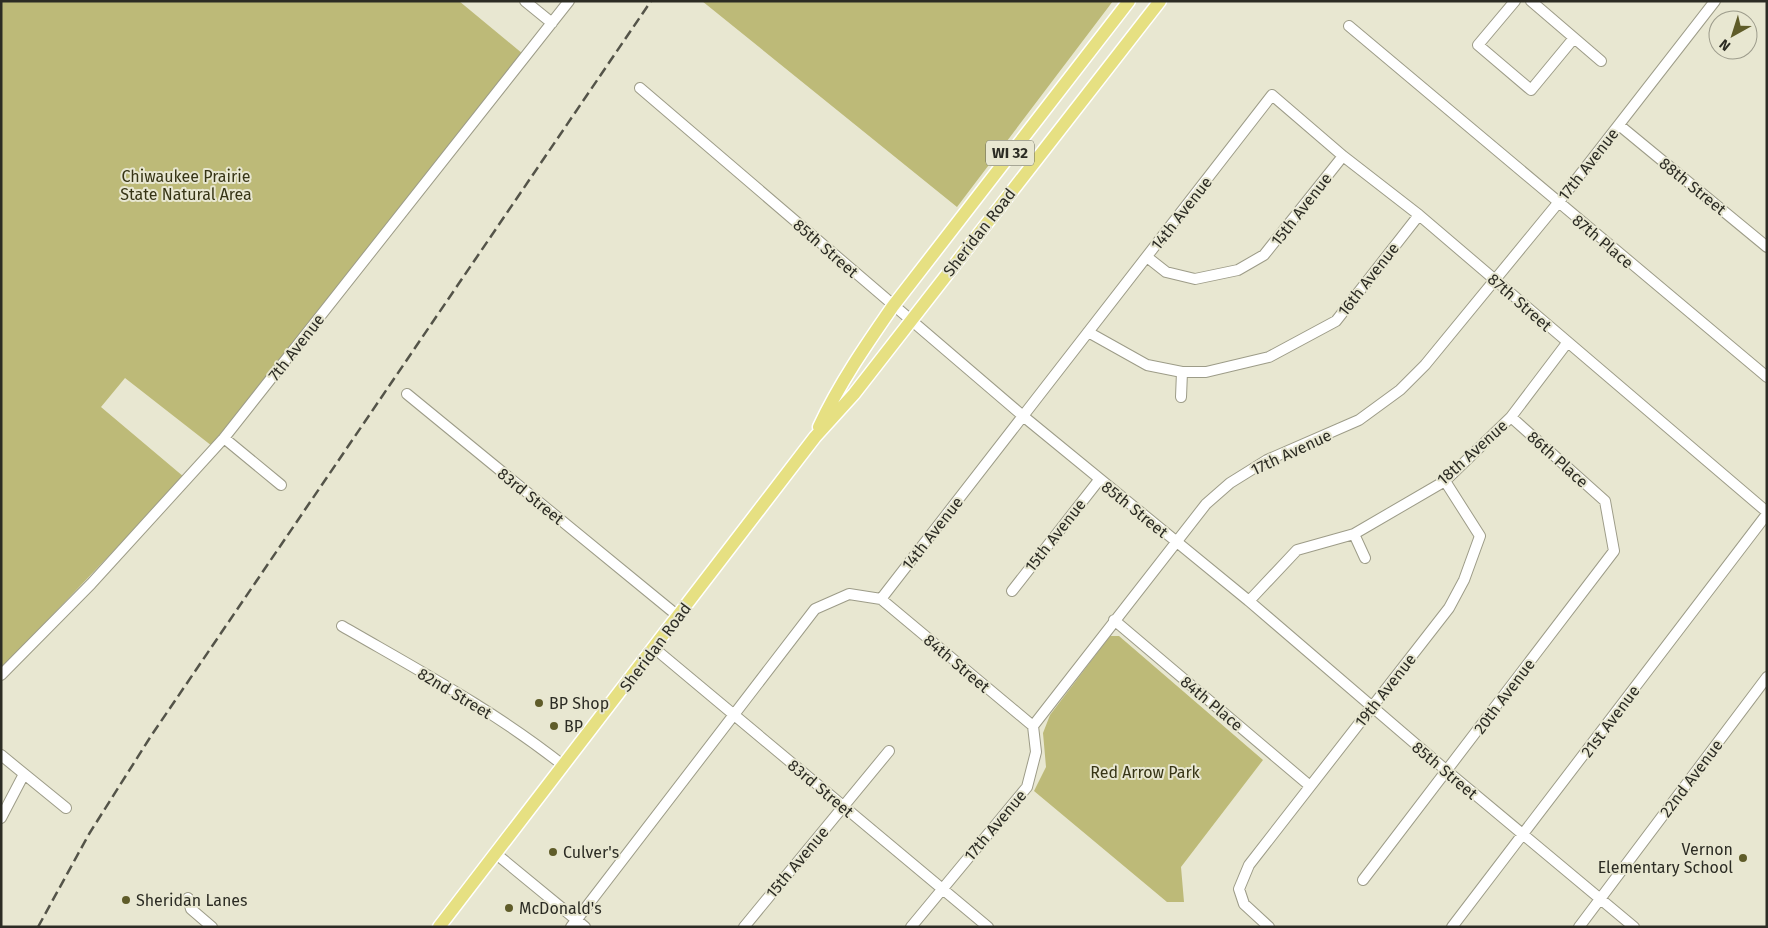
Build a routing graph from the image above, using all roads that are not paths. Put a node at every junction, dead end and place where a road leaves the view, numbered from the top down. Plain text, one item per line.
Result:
1 (525, 1) edge
2 (569, 1) edge
3 (1129, 1) edge
4 (1160, 1) edge
5 (1514, 1) edge
6 (1530, 1) edge
7 (1715, 1) edge
8 (552, 23) junction
9 (1349, 26) dead end
10 (1574, 38) junction
11 (1601, 61) dead end
12 (640, 88) dead end
13 (1272, 95) joint
14 (1619, 125) junction
15 (1343, 156) junction
16 (1558, 203) junction
17 (1419, 215) junction
18 (1767, 247) edge
19 (1147, 257) junction
20 (1494, 279) junction
21 (893, 306) junction
22 (910, 320) junction
23 (1088, 332) junction
24 (1567, 343) junction
25 (1182, 372) junction
26 (1767, 377) edge
27 (407, 394) dead end
28 (1181, 396) dead end
29 (1023, 416) junction
30 (1511, 417) junction
31 (815, 437) junction
32 (224, 438) junction
33 (1099, 480) junction
34 (1445, 481) junction
35 (281, 485) dead end
36 (1605, 501) joint
37 (1767, 513) edge
38 (1354, 534) junction
39 (1176, 543) junction
40 (1365, 558) dead end
41 (1012, 591) dead end
42 (880, 599) junction
43 (1249, 601) junction
44 (678, 616) junction
45 (1114, 620) junction
46 (342, 626) dead end
47 (654, 648) junction
48 (1, 675) edge
49 (1767, 677) edge
50 (1372, 706) junction
51 (734, 715) junction
52 (1033, 726) junction
53 (889, 751) dead end
54 (1, 755) edge
55 (564, 766) junction
56 (1447, 771) junction
57 (24, 774) junction
58 (1310, 786) junction
59 (844, 806) junction
60 (66, 808) dead end
61 (1, 818) edge
62 (1524, 835) junction
63 (495, 853) junction
64 (1363, 880) dead end
65 (942, 888) junction
66 (188, 898) dead end
67 (1600, 898) junction
68 (578, 925) edge
69 (212, 927) edge
70 (439, 927) edge
71 (744, 927) edge
72 (911, 927) edge
73 (988, 927) edge
74 (1269, 927) edge
75 (1452, 927) edge
76 (1579, 927) edge
77 (1634, 927) edge

1 - 8 street
2 - 8 street, 7th Avenue
3 - 21 main road, Sheridan Road / WI 32
4 - 22 main road, Sheridan Road / WI 32
5 - 10 street
6 - 10 street
7 - 14 street, 17th Avenue
8 - 32 street, 7th Avenue
9 - 16 street, 87th Place
10 - 11 street
12 - 21 street, 85th Street
13 - 15 street, 87th Street
13 - 19 street, 14th Avenue
14 - 16 street, 17th Avenue
14 - 18 street, 88th Street
15 - 17 street, 87th Street
15 - 19 street, 15th Avenue
16 - 20 street, 17th Avenue
16 - 26 street, 87th Place
17 - 20 street, 87th Street
17 - 25 street, 16th Avenue
19 - 23 street, 14th Avenue
20 - 24 street, 87th Street
20 - 39 street, 17th Avenue
21 - 22 street, 85th Street
21 - 31 main road, Sheridan Road / WI 32
22 - 29 street, 85th Street
22 - 31 main road, Sheridan Road / WI 32
23 - 25 street, 16th Avenue
23 - 29 street, 14th Avenue
24 - 30 street, 18th Avenue
24 - 37 street, 87th Street
25 - 28 street
27 - 44 street, 83rd Street
29 - 33 street, 85th Street
29 - 42 street, 14th Avenue
30 - 34 street, 18th Avenue
30 - 36 street, 86th Place
31 - 44 main road, Sheridan Road / WI 32
32 - 35 street
32 - 48 street, 7th Avenue
33 - 39 street, 85th Street
33 - 41 street, 15th Avenue
34 - 38 street, 18th Avenue
34 - 50 street, 19th Avenue
36 - 56 street, 20th Avenue
37 - 62 street, 21st Avenue
38 - 40 street
38 - 43 street, 18th Avenue
39 - 43 street, 85th Street
39 - 45 street, 17th Avenue
42 - 51 street
42 - 52 street, 84th Street
43 - 50 street, 85th Street
44 - 47 main road, Sheridan Road / WI 32
45 - 52 street, 17th Avenue
45 - 58 street, 84th Place
46 - 55 street, 82nd Street
47 - 51 street, 83rd Street
47 - 55 main road, Sheridan Road / WI 32
49 - 67 street, 22nd Avenue
50 - 56 street, 85th Street
50 - 58 street, 19th Avenue
51 - 59 street, 83rd Street
51 - 68 street
52 - 65 street, 17th Avenue
53 - 59 street, 15th Avenue
54 - 57 street
55 - 63 main road, Sheridan Road / WI 32
56 - 62 street, 85th Street
56 - 64 street, 20th Avenue
57 - 60 street
57 - 61 street
58 - 74 street, 19th Avenue
59 - 65 street, 83rd Street
59 - 71 street, 15th Avenue
62 - 67 street, 85th Street
62 - 75 street, 21st Avenue
63 - 68 street
63 - 70 main road, Sheridan Road / WI 32
65 - 72 street, 17th Avenue
65 - 73 street, 83rd Street
66 - 69 street
67 - 76 street, 22nd Avenue
67 - 77 street, 85th Street

